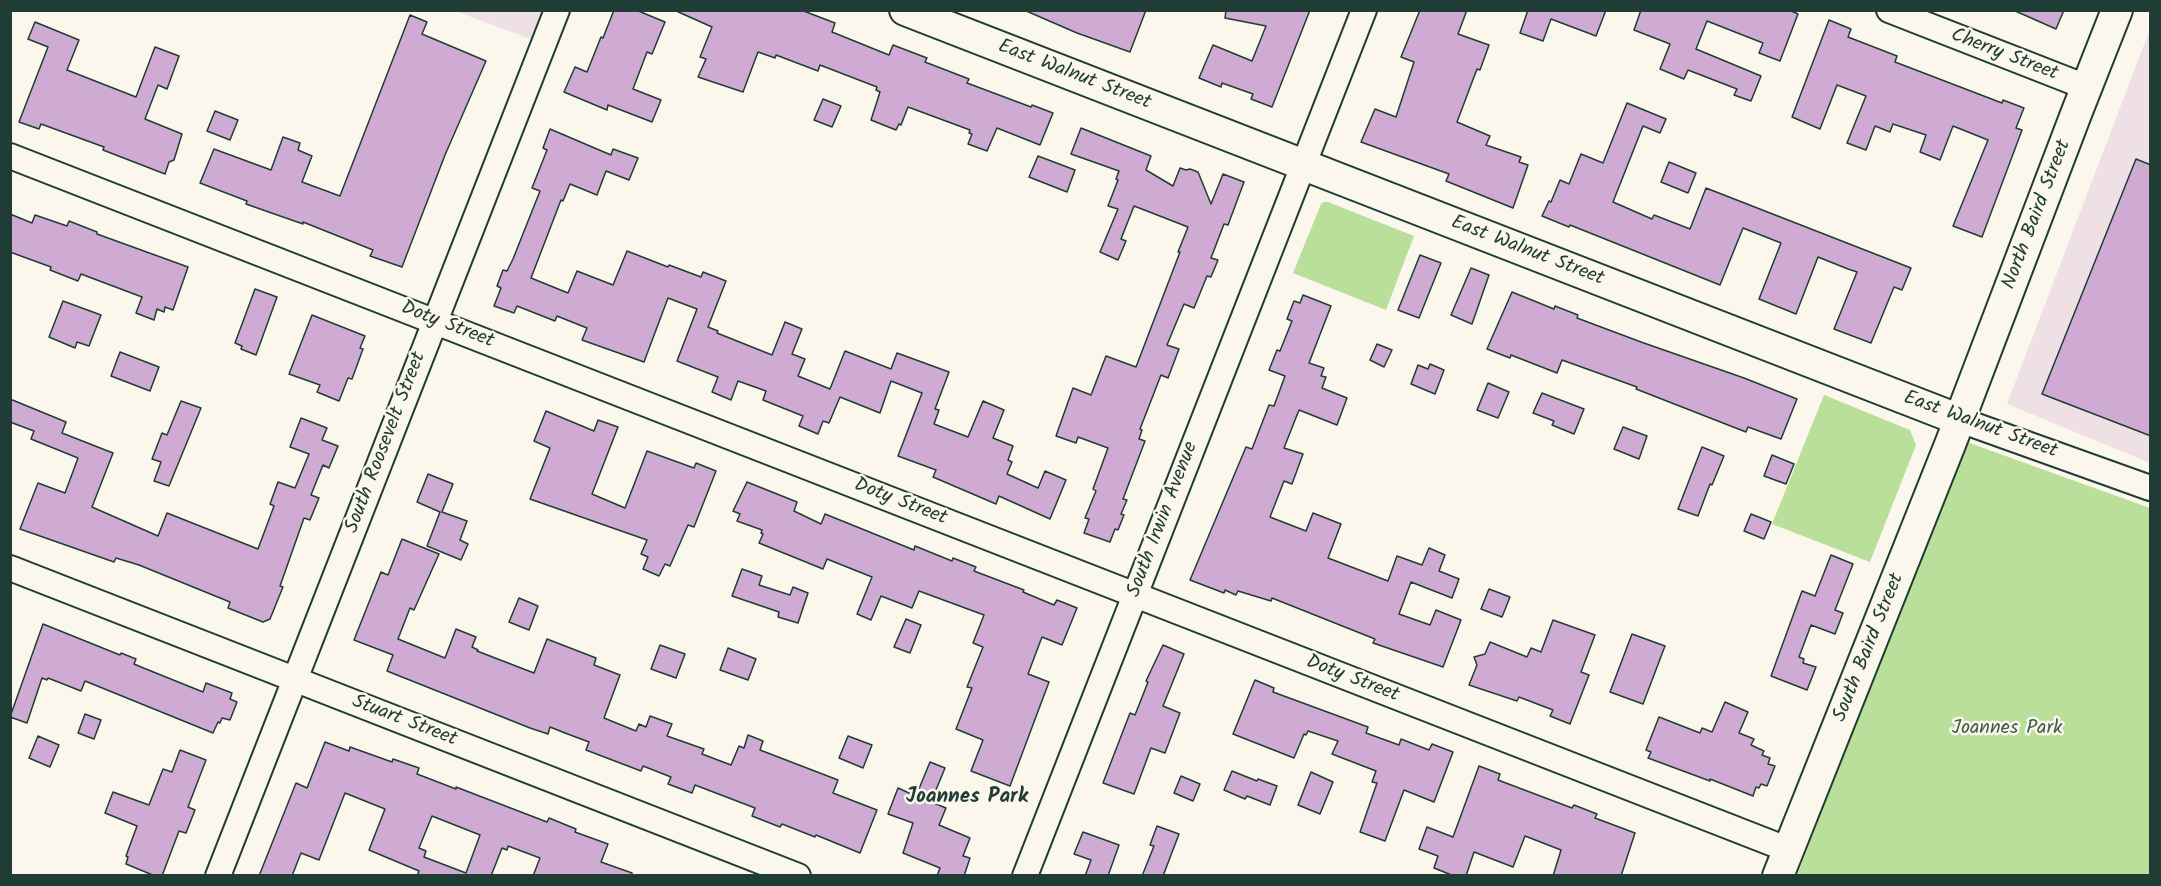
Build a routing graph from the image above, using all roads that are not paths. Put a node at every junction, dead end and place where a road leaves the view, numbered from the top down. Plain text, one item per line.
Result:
1 (557, 10) edge
2 (905, 10) edge
3 (1364, 10) edge
4 (1889, 10) edge
5 (2117, 10) edge
6 (2086, 87) junction
7 (10, 156) edge
8 (1303, 166) junction
9 (435, 322) junction
10 (1960, 420) junction
11 (2151, 488) edge
12 (10, 568) edge
13 (1135, 595) junction
14 (295, 679) junction
15 (1784, 863) edge
16 (218, 876) edge
17 (798, 876) edge
18 (1025, 876) edge

1 - 9 street, South Roosevelt Street
2 - 8 street, East Walnut Street
3 - 8 street, South Irwin Avenue
4 - 6 street, Cherry Street
5 - 6 street, North Baird Street
6 - 10 street, North Baird Street
7 - 9 street, Doty Street
8 - 10 street, East Walnut Street
8 - 13 street, South Irwin Avenue
9 - 13 street, Doty Street
9 - 14 street, South Roosevelt Street
10 - 11 street, East Walnut Street
10 - 15 street, South Baird Street
12 - 14 street, Stuart Street
13 - 15 street, Doty Street
13 - 18 street, South Irwin Avenue
14 - 16 street, South Roosevelt Street
14 - 17 street, Stuart Street

